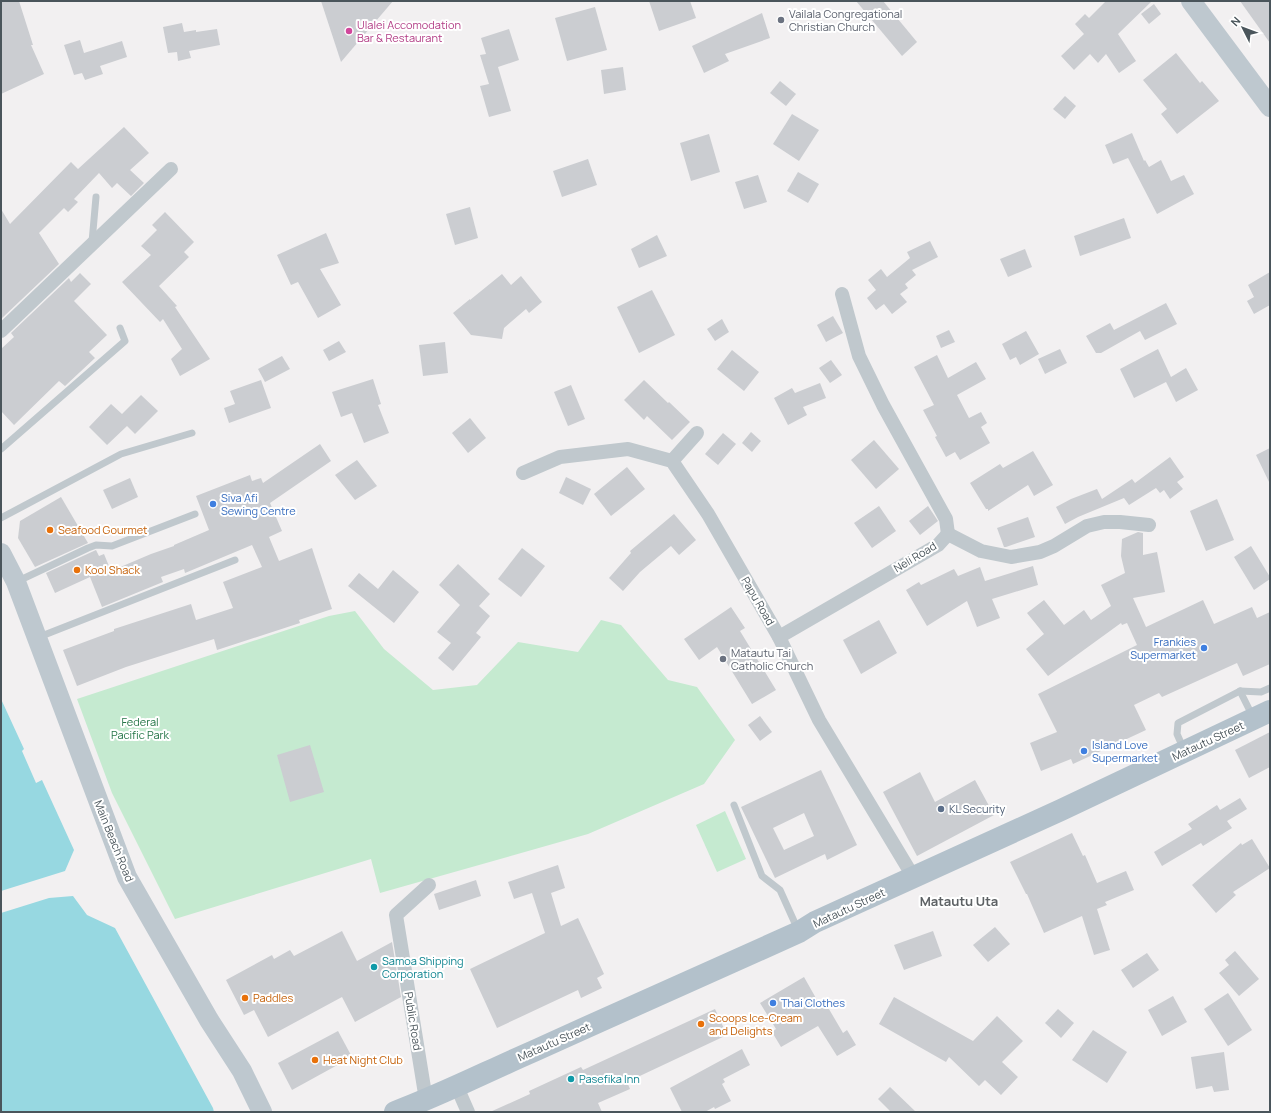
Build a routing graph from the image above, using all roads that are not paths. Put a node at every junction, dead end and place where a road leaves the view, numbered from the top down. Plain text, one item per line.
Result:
1 (1191, 1) edge
2 (1270, 107) edge
3 (170, 169) dead end
4 (96, 197) dead end
5 (92, 244) junction
6 (842, 294) dead end
7 (120, 328) dead end
8 (1, 331) edge
9 (192, 433) dead end
10 (696, 433) dead end
11 (1, 449) edge
12 (672, 461) junction
13 (523, 473) dead end
14 (195, 514) dead end
15 (1, 518) edge
16 (1149, 525) dead end
17 (948, 534) junction
18 (1, 553) edge
19 (235, 560) dead end
20 (16, 582) junction
21 (779, 637) junction
22 (37, 638) junction
23 (1270, 688) edge
24 (1240, 691) junction
25 (1262, 715) edge
26 (1184, 752) junction
27 (734, 805) dead end
28 (914, 878) junction
29 (429, 885) dead end
30 (799, 932) junction
31 (457, 1087) junction
32 (426, 1100) junction
33 (262, 1111) edge
34 (395, 1112) edge
35 (405, 1112) edge
36 (468, 1112) edge

1 - 2 main road
3 - 5 street
4 - 5 lane
5 - 8 street
6 - 17 street
7 - 11 lane
9 - 15 lane
10 - 12 street
12 - 13 street
12 - 21 street, Papu Road
14 - 20 lane
16 - 17 street, Neli Road
17 - 21 street, Neli Road
18 - 20 main road, Main Beach Road
19 - 22 lane
20 - 22 main road, Main Beach Road
21 - 28 street, Papu Road
22 - 33 main road, Main Beach Road
23 - 24 lane
24 - 25 lane
24 - 26 lane
25 - 26 main road, Matautu Street
26 - 28 main road, Matautu Street
27 - 30 lane
28 - 30 main road, Matautu Street
29 - 32 street, Public Road
30 - 31 main road, Matautu Street
31 - 32 main road, Matautu Street
31 - 36 street
32 - 34 main road, Matautu Street
32 - 35 main road, Matautu Street

